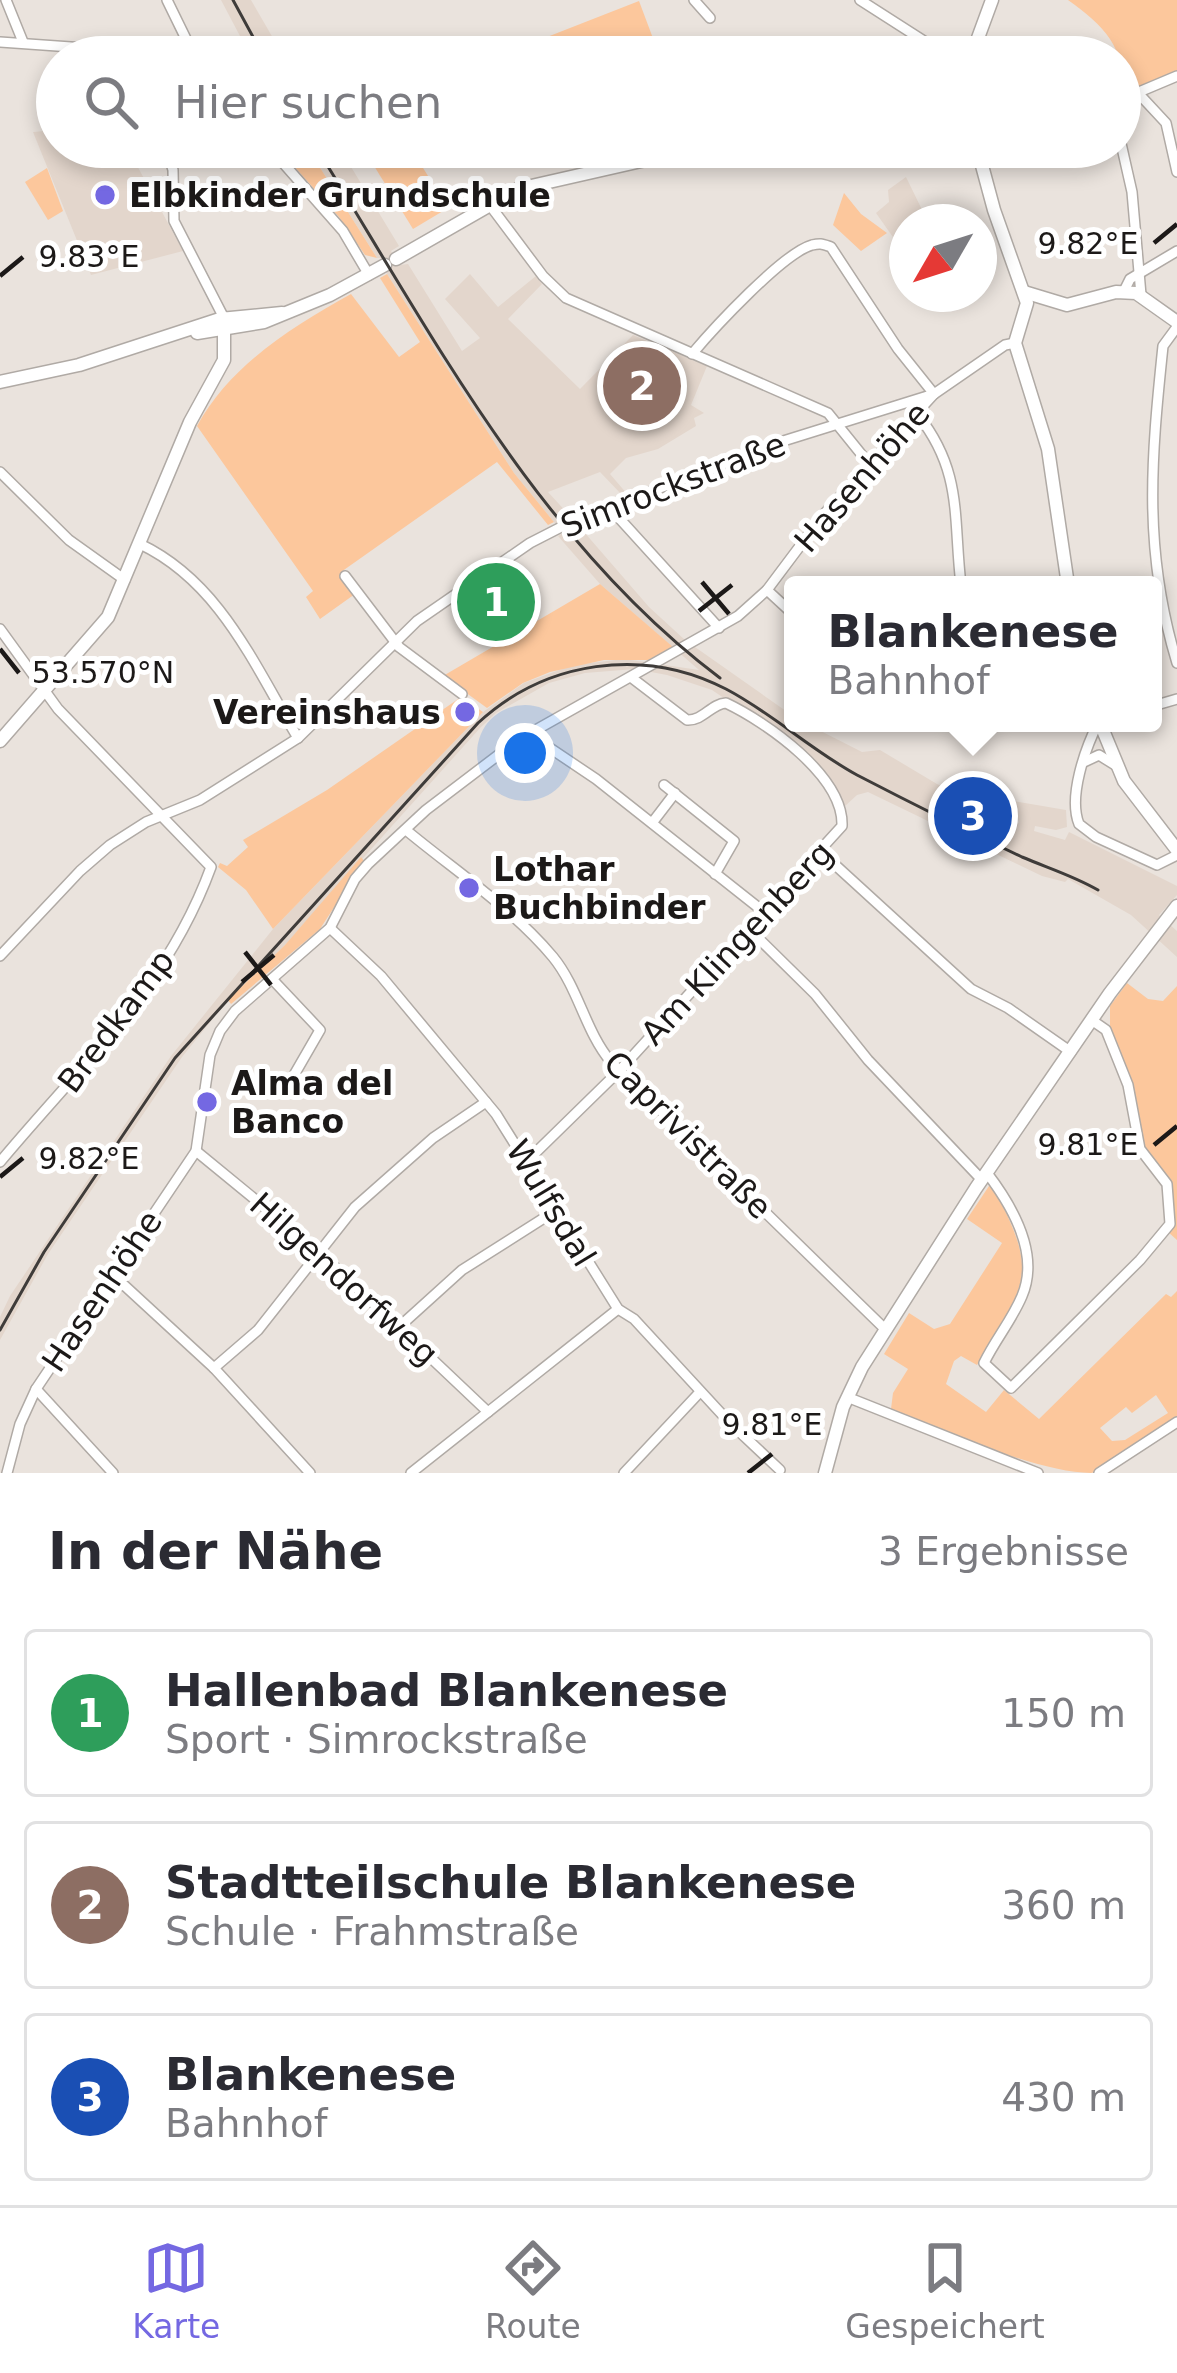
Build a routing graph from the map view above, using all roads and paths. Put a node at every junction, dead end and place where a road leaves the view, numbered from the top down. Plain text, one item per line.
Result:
1 (6, 0) edge
2 (167, 0) edge
3 (694, 0) edge
4 (860, 0) edge
5 (992, 0) edge
6 (710, 18) dead end
7 (185, 36) edge
8 (917, 36) edge
9 (979, 36) edge
10 (0, 42) edge
11 (23, 42) junction
12 (36, 44) edge
13 (1177, 76) edge
14 (1141, 93) edge
15 (1141, 96) edge
16 (172, 168) edge
17 (288, 168) edge
18 (606, 168) edge
19 (983, 168) edge
20 (1127, 168) edge
21 (1177, 172) edge
22 (489, 203) junction
23 (1177, 250) edge
24 (1138, 274) junction
25 (369, 275) junction
26 (1124, 291) junction
27 (1024, 292) junction
28 (1141, 295) junction
29 (1177, 324) edge
30 (228, 325) junction
31 (1015, 343) junction
32 (692, 354) junction
33 (0, 382) edge
34 (934, 394) junction
35 (909, 403) junction
36 (918, 415) junction
37 (836, 422) junction
38 (871, 464) junction
39 (0, 472) edge
40 (609, 507) junction
41 (140, 544) junction
42 (345, 576) dead end
43 (960, 576) edge
44 (1067, 576) edge
45 (1157, 576) edge
46 (125, 580) junction
47 (767, 590) junction
48 (784, 606) edge
49 (1162, 608) edge
50 (719, 628) junction
51 (0, 629) edge
52 (394, 643) junction
53 (1177, 663) edge
54 (632, 678) junction
55 (44, 692) junction
56 (462, 694) dead end
57 (1096, 732) edge
58 (1102, 732) edge
59 (529, 734) junction
60 (298, 739) junction
61 (0, 741) edge
62 (1084, 762) junction
63 (1115, 765) junction
64 (664, 784) dead end
65 (675, 793) junction
66 (160, 816) junction
67 (652, 824) junction
68 (406, 830) junction
69 (821, 851) junction
70 (1177, 853) edge
71 (715, 874) junction
72 (1177, 906) edge
73 (764, 912) junction
74 (329, 928) junction
75 (748, 929) junction
76 (0, 954) edge
77 (272, 979) junction
78 (1093, 1021) junction
79 (1071, 1052) junction
80 (620, 1070) junction
81 (296, 1073) dead end
82 (486, 1102) junction
83 (196, 1151) junction
84 (0, 1162) edge
85 (526, 1162) junction
86 (985, 1176) junction
87 (554, 1211) junction
88 (318, 1251) junction
89 (113, 1275) junction
90 (618, 1309) junction
91 (399, 1327) junction
92 (886, 1330) junction
93 (214, 1367) junction
94 (36, 1389) junction
95 (700, 1392) junction
96 (847, 1396) junction
97 (488, 1412) junction
98 (1177, 1422) edge
99 (780, 1470) dead end
100 (7, 1473) edge
101 (113, 1473) edge
102 (310, 1473) edge
103 (411, 1473) edge
104 (625, 1473) edge
105 (825, 1473) edge
106 (1038, 1473) edge
107 (1099, 1473) edge

1 - 11 street
2 - 7 street
3 - 6 street
4 - 8 street
5 - 9 main road
10 - 11 street
11 - 12 street
13 - 14 street
15 - 21 street
16 - 30 street
17 - 25 street
18 - 22 main road
19 - 27 main road
20 - 24 street
22 - 25 main road
22 - 32 street
23 - 24 street
24 - 26 street
24 - 28 street
25 - 30 main road
26 - 27 main road
26 - 28 main road
27 - 31 main road
28 - 29 main road
29 - 45 street
30 - 33 main road
30 - 41 main road
31 - 34 street, Hasenhöhe
31 - 44 main road
32 - 34 street
32 - 37 street
34 - 35 street, Simrockstraße
34 - 36 street, Hasenhöhe
35 - 36 street
35 - 37 street, Simrockstraße
36 - 38 street, Hasenhöhe
36 - 43 street
37 - 38 street
37 - 40 street, Simrockstraße
38 - 47 street, Hasenhöhe
39 - 46 street
40 - 50 street
40 - 52 street, Simrockstraße
41 - 46 main road
41 - 60 street
42 - 52 street
46 - 55 main road
47 - 48 street
47 - 50 street, Hasenhöhe
49 - 53 street
50 - 54 street, Hasenhöhe
51 - 55 street
52 - 56 street
52 - 60 street, Simrockstraße
54 - 59 street, Hasenhöhe
54 - 69 street, Am Klingenberg
55 - 61 main road
55 - 66 street
57 - 62 street
58 - 63 main road
59 - 67 street
59 - 68 street, Hasenhöhe
60 - 66 street, Simrockstraße
62 - 63 street
62 - 70 street
63 - 70 main road
64 - 65 street
65 - 67 street
65 - 71 street
66 - 76 street, Simrockstraße
66 - 84 street, Bredkamp
67 - 71 street
68 - 74 street, Hasenhöhe
68 - 80 street, Caprivistraße
69 - 73 street, Am Klingenberg
69 - 79 street
71 - 73 street
72 - 78 main road
73 - 75 street, Am Klingenberg
74 - 77 street, Hasenhöhe
74 - 82 street, Wulfsdal
75 - 80 street, Am Klingenberg
75 - 86 street
77 - 81 street
77 - 83 street, Hasenhöhe
78 - 79 main road
78 - 86 street
79 - 86 main road
80 - 85 street, Am Klingenberg
80 - 92 street, Caprivistraße
82 - 85 street, Wulfsdal
82 - 88 street
83 - 88 street, Hilgendorfweg
83 - 89 street, Hasenhöhe
85 - 87 street, Wulfsdal
86 - 92 main road
87 - 90 street, Wulfsdal
87 - 91 street
88 - 91 street, Hilgendorfweg
88 - 93 street
89 - 93 street
89 - 94 street, Hasenhöhe
90 - 95 street, Wulfsdal
90 - 97 street
91 - 97 street, Hilgendorfweg
92 - 96 main road
93 - 102 street
94 - 100 street, Hasenhöhe
94 - 101 street
95 - 99 street, Wulfsdal
95 - 104 street
96 - 105 main road
96 - 106 street
97 - 103 street
98 - 107 street

